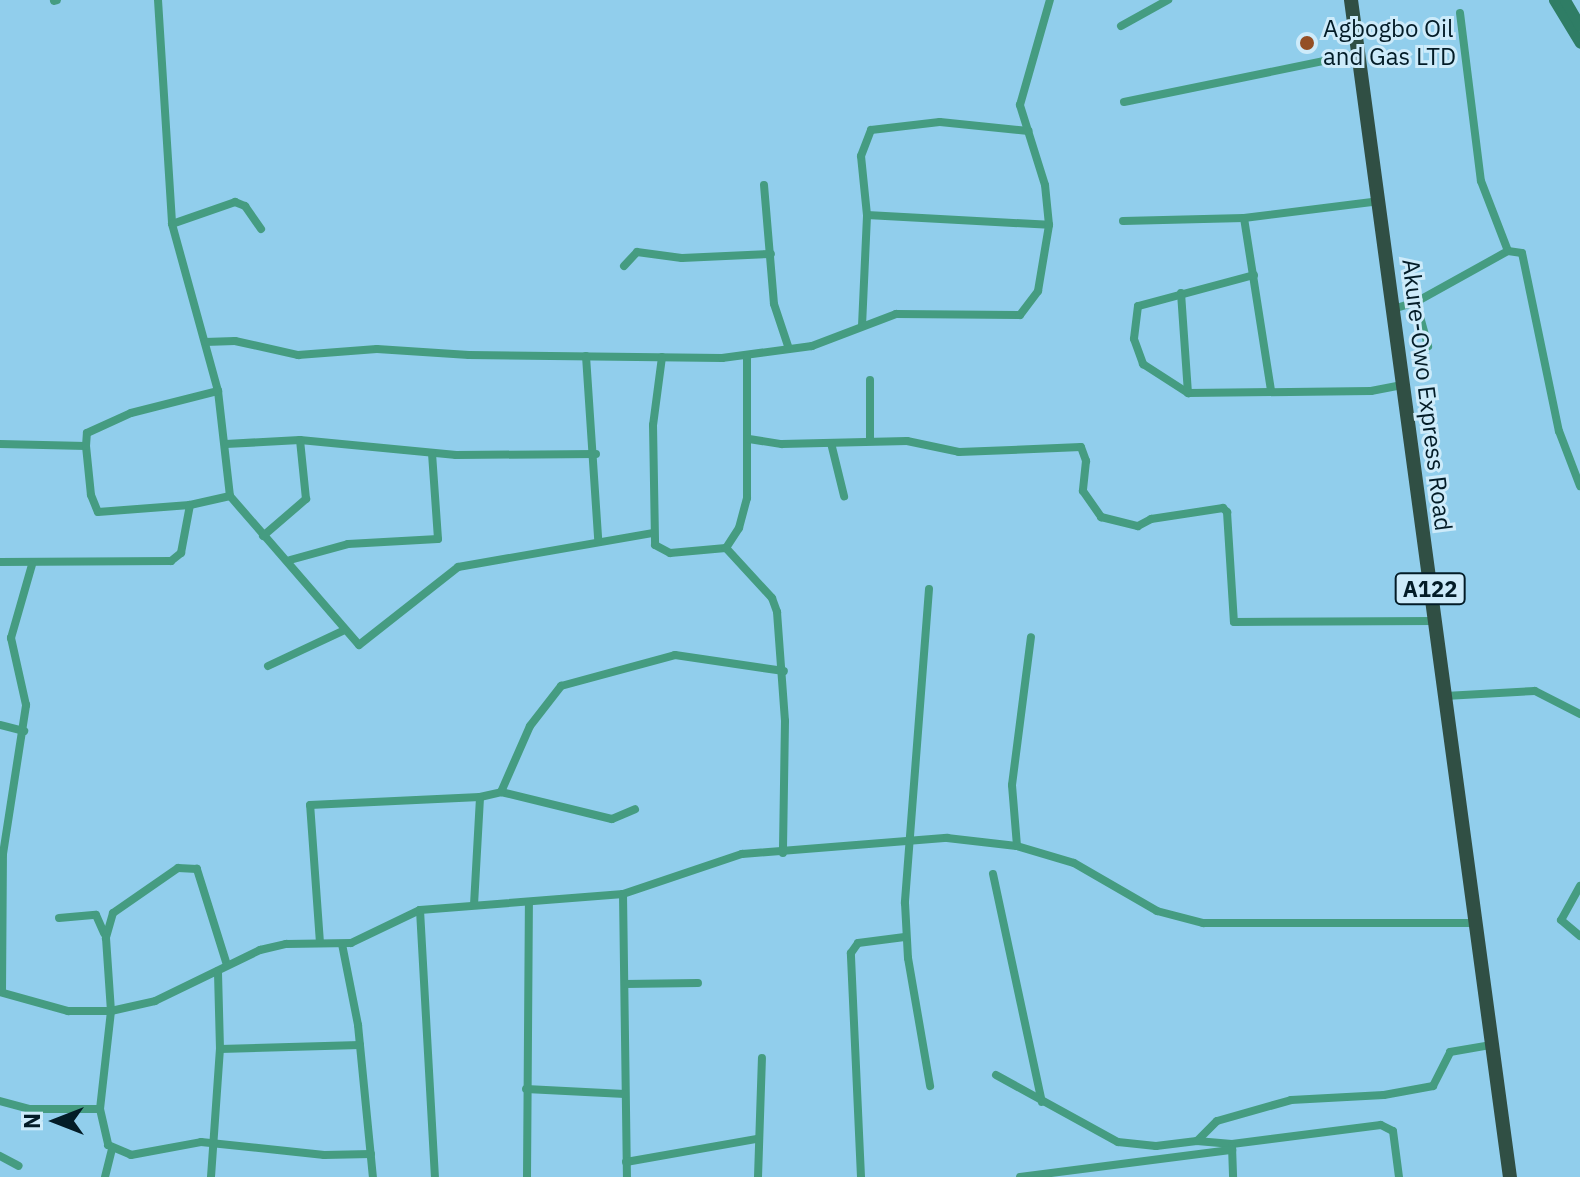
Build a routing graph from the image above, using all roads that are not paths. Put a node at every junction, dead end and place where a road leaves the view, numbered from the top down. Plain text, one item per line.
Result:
1 (158, 0) edge
2 (1050, 0) edge
3 (1168, 0) edge
4 (1351, 0) edge
5 (1554, 0) edge
6 (1565, 0) edge
7 (1460, 13) dead end
8 (1121, 26) dead end
9 (1580, 26) edge
10 (1580, 43) edge
11 (1358, 54) junction
12 (1124, 102) dead end
13 (1029, 131) junction
14 (764, 185) dead end
15 (1380, 201) junction
16 (867, 215) junction
17 (1244, 218) junction
18 (1123, 221) dead end
19 (172, 224) junction
20 (1049, 225) junction
21 (261, 229) dead end
22 (1508, 251) junction
23 (771, 254) junction
24 (624, 266) dead end
25 (1254, 275) junction
26 (1181, 293) junction
27 (1416, 302) junction
28 (1393, 309) junction
29 (862, 326) junction
30 (205, 342) junction
31 (1428, 346) dead end
32 (789, 349) junction
33 (586, 356) junction
34 (662, 357) junction
35 (747, 357) junction
36 (870, 380) dead end
37 (1403, 385) junction
38 (218, 391) junction
39 (1271, 391) junction
40 (1188, 393) junction
41 (749, 439) junction
42 (300, 440) junction
43 (870, 441) junction
44 (831, 443) junction
45 (0, 444) edge
46 (226, 444) junction
47 (86, 446) junction
48 (432, 453) junction
49 (596, 454) junction
50 (1580, 486) edge
51 (230, 496) junction
52 (844, 496) dead end
53 (190, 505) junction
54 (652, 533) junction
55 (263, 536) junction
56 (598, 539) junction
57 (726, 548) junction
58 (290, 560) junction
59 (0, 562) edge
60 (32, 565) junction
61 (929, 589) dead end
62 (1435, 621) junction
63 (345, 630) junction
64 (1031, 637) dead end
65 (268, 666) dead end
66 (784, 671) junction
67 (1445, 696) junction
68 (1580, 714) edge
69 (0, 725) edge
70 (24, 731) junction
71 (501, 792) junction
72 (480, 797) junction
73 (635, 809) dead end
74 (908, 845) junction
75 (1017, 846) junction
76 (783, 853) junction
77 (993, 874) dead end
78 (1580, 886) edge
79 (623, 894) junction
80 (529, 902) junction
81 (474, 905) junction
82 (420, 910) junction
83 (59, 918) dead end
84 (1474, 923) junction
85 (1580, 936) edge
86 (905, 937) junction
87 (106, 938) junction
88 (320, 943) junction
89 (342, 944) junction
90 (227, 965) junction
91 (218, 971) junction
92 (698, 983) dead end
93 (625, 984) junction
94 (1, 992) edge
95 (111, 1011) junction
96 (360, 1045) junction
97 (1491, 1045) junction
98 (220, 1049) junction
99 (762, 1058) dead end
100 (996, 1075) dead end
101 (930, 1086) dead end
102 (526, 1089) junction
103 (625, 1094) junction
104 (0, 1101) edge
105 (1042, 1102) junction
106 (100, 1109) junction
107 (757, 1139) junction
108 (1197, 1141) junction
109 (214, 1146) junction
110 (1232, 1147) junction
111 (112, 1149) junction
112 (371, 1154) junction
113 (0, 1156) edge
114 (626, 1162) junction
115 (19, 1166) dead end
116 (105, 1177) edge
117 (211, 1177) edge
118 (373, 1177) edge
119 (435, 1177) edge
120 (527, 1177) edge
121 (627, 1177) edge
122 (758, 1177) edge
123 (861, 1177) edge
124 (1020, 1177) edge
125 (1233, 1177) edge
126 (1399, 1177) edge
127 (1510, 1177) edge

1 - 19 street
2 - 13 street
3 - 8 street
4 - 11 highway, Akure-Owo Express Road / A122
5 - 10 main road
6 - 9 main road
7 - 22 street
11 - 12 street
11 - 15 highway, Akure-Owo Express Road / A122
13 - 16 street
13 - 20 street
14 - 23 street
15 - 17 street
15 - 28 highway, Akure-Owo Express Road / A122
16 - 20 street
16 - 29 street
17 - 18 street
17 - 25 street
19 - 21 street
19 - 30 street
20 - 29 street
22 - 27 street
22 - 50 street
23 - 24 street
23 - 32 street
25 - 26 street
25 - 39 street
26 - 40 street
26 - 40 street
27 - 28 street
27 - 31 street
28 - 37 highway, Akure-Owo Express Road / A122
29 - 32 street
30 - 33 street
30 - 38 street
32 - 35 street
33 - 34 street
33 - 49 street
34 - 35 street
34 - 54 street
35 - 41 street
36 - 43 street
37 - 39 street
37 - 62 highway, Akure-Owo Express Road / A122
38 - 46 street
38 - 47 street
39 - 40 street
41 - 44 street
41 - 57 street
42 - 46 street
42 - 48 street
42 - 55 street
43 - 44 street
43 - 62 street
44 - 52 street
45 - 47 street
46 - 51 street
47 - 53 street
48 - 49 street
48 - 58 street
49 - 56 street
51 - 53 street
51 - 55 street
53 - 60 street
54 - 56 street
54 - 57 street
55 - 58 street
56 - 63 street
57 - 66 street
58 - 63 street
59 - 60 street
60 - 70 street
61 - 74 street
62 - 67 highway, Akure-Owo Express Road / A122
63 - 65 street
64 - 75 street
66 - 71 street
66 - 76 street
67 - 68 street
67 - 84 highway, Akure-Owo Express Road / A122
69 - 70 street
70 - 94 street
71 - 72 street
71 - 73 street
72 - 81 street
72 - 88 street
74 - 75 street
74 - 76 street
74 - 86 street
75 - 84 street
76 - 79 street
77 - 105 street
78 - 85 street
79 - 80 street
79 - 93 street
80 - 81 street
80 - 102 street
81 - 82 street
82 - 89 street
82 - 119 street
83 - 87 street
84 - 97 highway, Akure-Owo Express Road / A122
86 - 101 street
86 - 123 street
87 - 90 street
87 - 95 street
88 - 89 street
88 - 90 street
89 - 96 street
90 - 91 street
91 - 95 street
91 - 98 street
92 - 93 street
93 - 103 street
94 - 95 street
95 - 106 street
96 - 98 street
96 - 112 street
97 - 108 street
97 - 127 highway, Akure-Owo Express Road / A122
98 - 109 street
99 - 107 street
100 - 105 street
102 - 103 street
102 - 120 street
103 - 114 street
104 - 106 street
105 - 108 street
106 - 111 street
107 - 114 street
107 - 122 street
108 - 110 street
109 - 111 street
109 - 112 street
109 - 117 street
110 - 124 street
110 - 125 street
110 - 126 street
111 - 116 street
112 - 118 street
113 - 115 street
114 - 121 street

